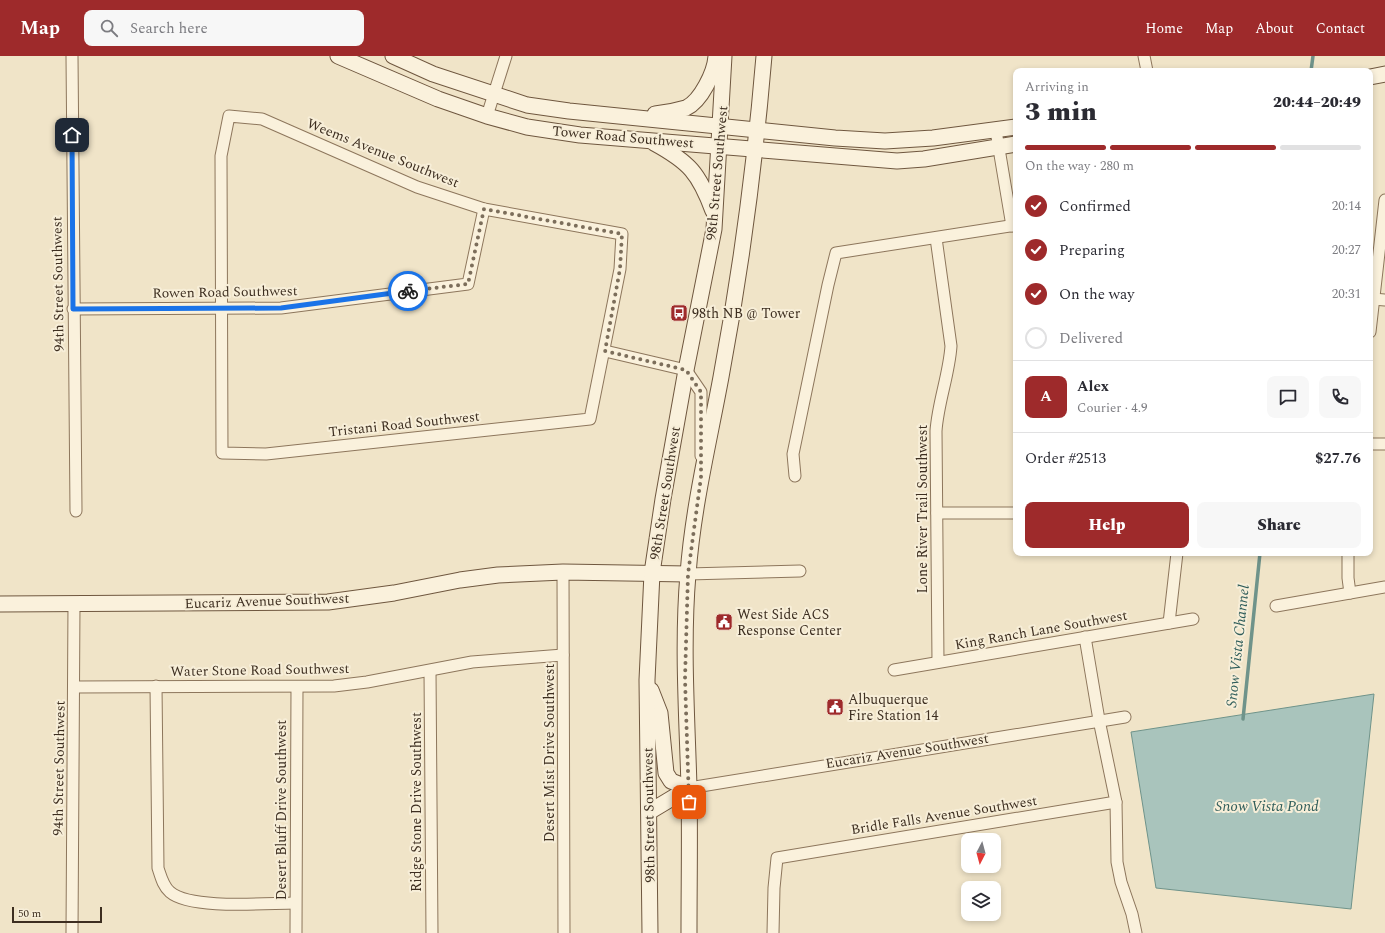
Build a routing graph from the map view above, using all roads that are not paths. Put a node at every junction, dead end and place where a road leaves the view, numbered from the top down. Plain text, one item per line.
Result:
1 (72, 56) edge
2 (338, 56) edge
3 (393, 56) edge
4 (506, 56) edge
5 (716, 56) edge
6 (724, 56) edge
7 (764, 56) edge
8 (1144, 56) edge
9 (1146, 68) edge
10 (1385, 74) edge
11 (1373, 76) edge
12 (494, 94) junction
13 (487, 116) junction
14 (625, 117) junction
15 (721, 126) junction
16 (1013, 128) edge
17 (758, 130) junction
18 (996, 131) junction
19 (650, 140) junction
20 (1013, 145) edge
21 (720, 146) junction
22 (999, 147) junction
23 (756, 148) junction
24 (1385, 200) edge
25 (484, 209) junction
26 (715, 216) junction
27 (1013, 220) edge
28 (1013, 225) edge
29 (936, 238) junction
30 (1373, 299) joint
31 (1385, 300) edge
32 (223, 308) junction
33 (73, 309) junction
34 (605, 351) junction
35 (686, 370) junction
36 (1373, 444) edge
37 (1385, 444) edge
38 (795, 476) dead end
39 (701, 477) junction
40 (76, 511) dead end
41 (937, 513) junction
42 (1013, 513) edge
43 (1177, 556) edge
44 (1348, 556) edge
45 (800, 571) dead end
46 (563, 572) junction
47 (652, 573) junction
48 (688, 574) junction
49 (1385, 587) edge
50 (1350, 592) junction
51 (0, 604) edge
52 (74, 604) junction
53 (1276, 606) dead end
54 (1193, 620) dead end
55 (1169, 623) junction
56 (1085, 638) junction
57 (563, 655) junction
58 (938, 662) junction
59 (894, 670) dead end
60 (430, 671) junction
61 (647, 680) junction
62 (156, 686) junction
63 (75, 687) junction
64 (297, 687) junction
65 (1125, 717) dead end
66 (1099, 720) junction
67 (689, 788) junction
68 (1116, 802) junction
69 (649, 812) junction
70 (295, 903) junction
71 (72, 933) edge
72 (296, 933) edge
73 (432, 933) edge
74 (564, 933) edge
75 (650, 933) edge
76 (689, 933) edge
77 (773, 933) edge
78 (1136, 933) edge

1 - 33 street, 94th Street Southwest
2 - 13 street, Tower Road Southwest
3 - 12 street, Tower Road Southwest
4 - 12 street
5 - 14 street
6 - 15 street, 98th Street Southwest
7 - 17 street
8 - 9 street
10 - 11 street
12 - 13 street
12 - 14 street, Tower Road Southwest
13 - 19 street, Tower Road Southwest
14 - 15 street, Tower Road Southwest
15 - 17 street, Tower Road Southwest
15 - 21 street, 98th Street Southwest
16 - 18 street, Tower Road Southwest
17 - 18 street, Tower Road Southwest
17 - 23 street
18 - 22 street
19 - 21 street, Tower Road Southwest
19 - 26 street
20 - 22 street, Tower Road Southwest
21 - 23 street, Tower Road Southwest
21 - 26 street, 98th Street Southwest
22 - 23 street, Tower Road Southwest
22 - 27 street
23 - 39 street
24 - 30 street
25 - 32 street, Rowen Road Southwest
25 - 32 street, Weems Avenue Southwest
25 - 34 street, Weems Avenue Southwest
26 - 35 street, 98th Street Southwest
28 - 29 street
29 - 38 street
29 - 41 street, Lone River Trail Southwest
30 - 31 street
32 - 33 street, Rowen Road Southwest
32 - 34 street, Tristani Road Southwest
33 - 40 street, 94th Street Southwest
34 - 35 street
35 - 39 street
35 - 47 street, 98th Street Southwest
36 - 37 street
39 - 48 street
41 - 42 street
41 - 58 street, Lone River Trail Southwest
43 - 55 street
44 - 50 street
45 - 48 street
46 - 47 street, Eucariz Avenue Southwest
46 - 52 street, Eucariz Avenue Southwest
46 - 57 street, Desert Mist Drive Southwest
47 - 48 street, Eucariz Avenue Southwest
47 - 61 street, 98th Street Southwest
48 - 67 street
49 - 50 street
50 - 53 street
51 - 52 street, Eucariz Avenue Southwest
52 - 63 street, 94th Street Southwest
54 - 55 street, King Ranch Lane Southwest
55 - 56 street, King Ranch Lane Southwest
56 - 58 street, King Ranch Lane Southwest
56 - 66 street
57 - 60 street, Water Stone Road Southwest
57 - 74 street, Desert Mist Drive Southwest
58 - 59 street, King Ranch Lane Southwest
60 - 64 street, Water Stone Road Southwest
60 - 73 street, Ridge Stone Drive Southwest
61 - 67 street
61 - 69 street, 98th Street Southwest
62 - 63 street, Water Stone Road Southwest
62 - 64 street, Water Stone Road Southwest
62 - 70 street
63 - 71 street, 94th Street Southwest
64 - 70 street, Desert Bluff Drive Southwest
65 - 66 street, Eucariz Avenue Southwest
66 - 67 street, Eucariz Avenue Southwest
66 - 68 street
67 - 69 street
67 - 76 street
68 - 77 street, Bridle Falls Avenue Southwest
68 - 78 street
69 - 75 street, 98th Street Southwest
70 - 72 street, Desert Bluff Drive Southwest

